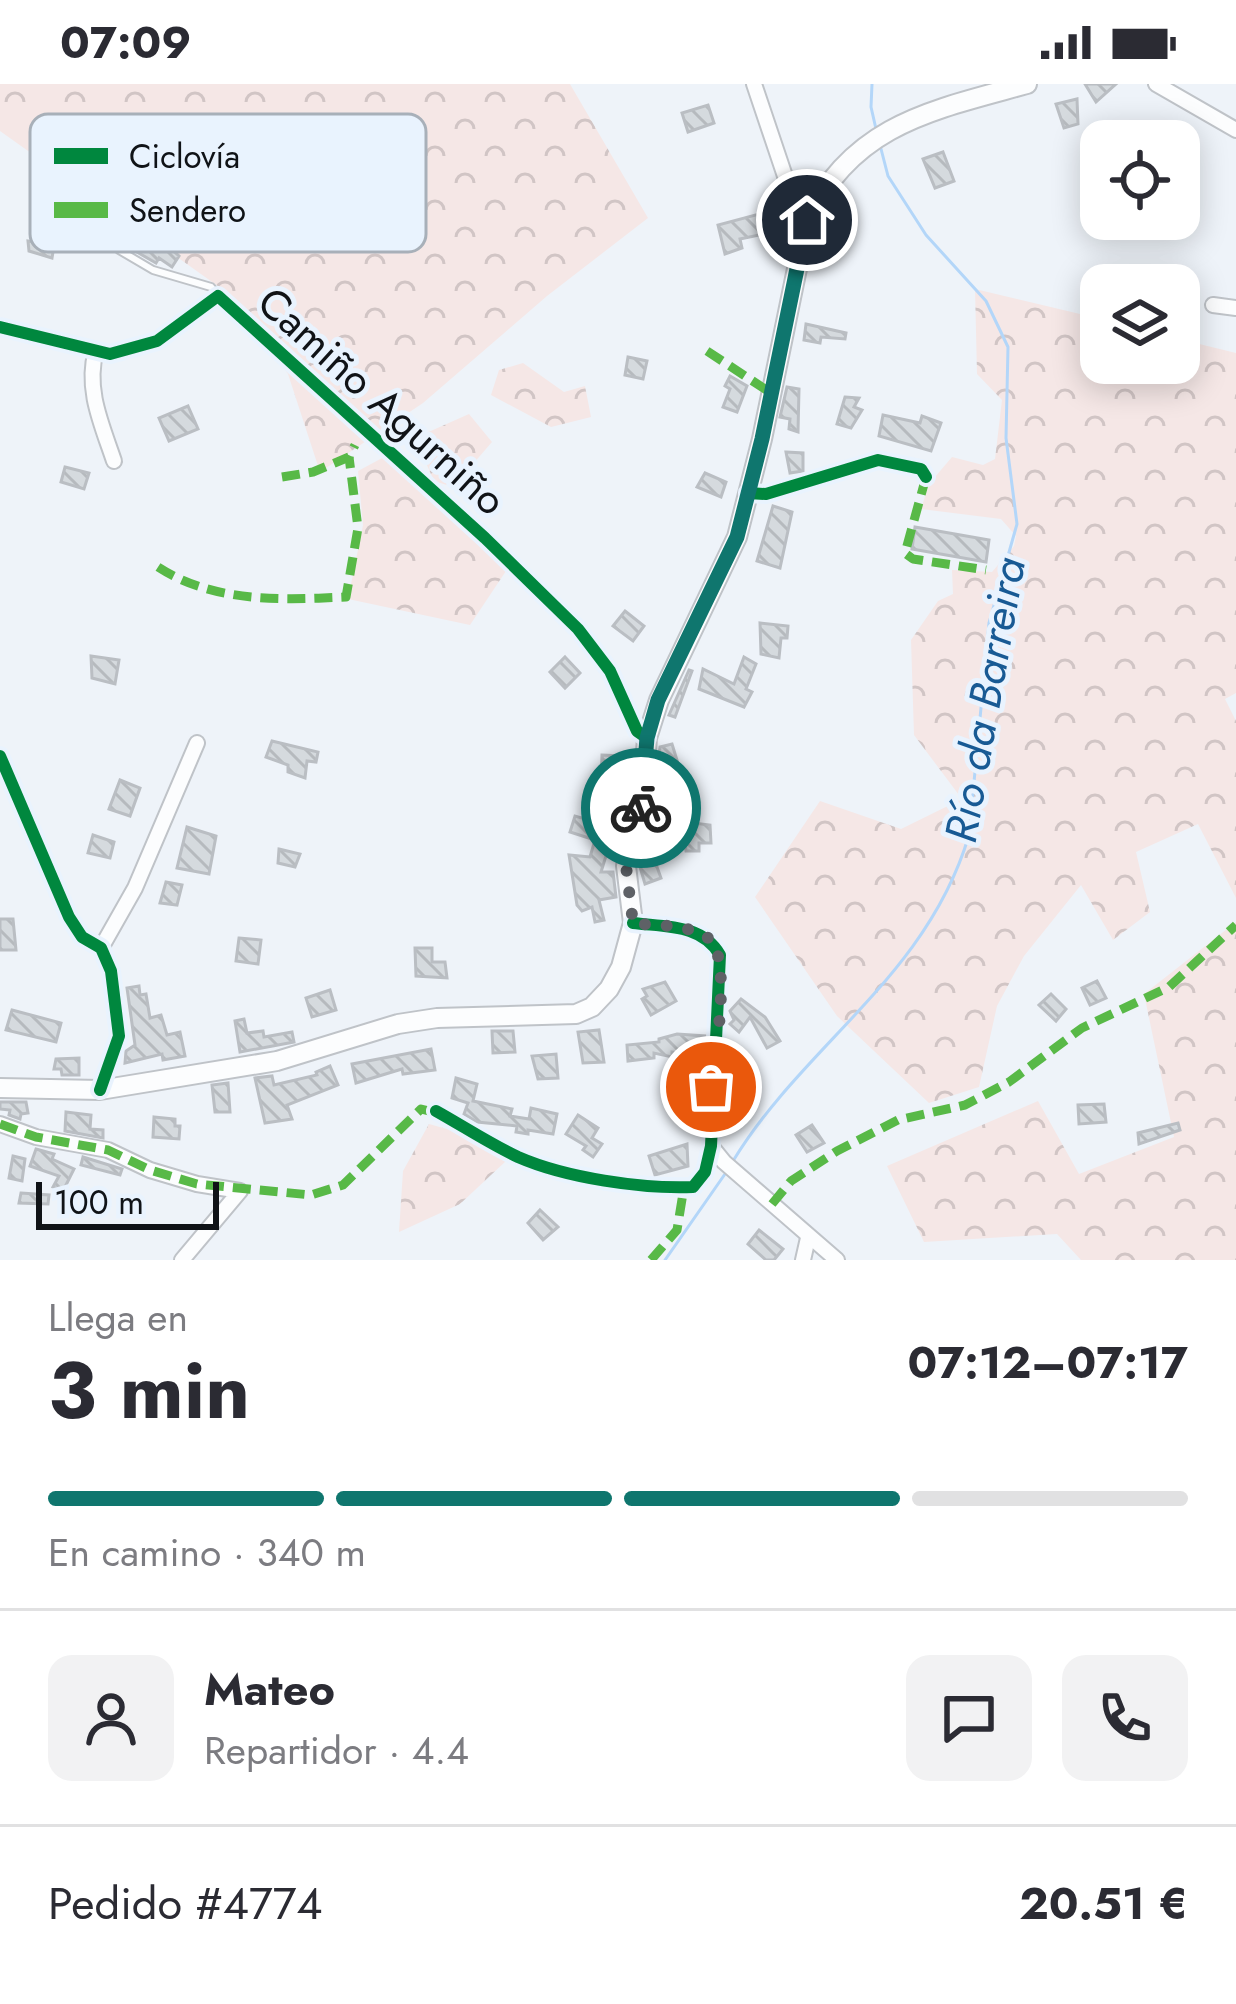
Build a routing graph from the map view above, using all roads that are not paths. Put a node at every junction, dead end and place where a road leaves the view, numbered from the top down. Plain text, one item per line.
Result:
1 (754, 84) edge
2 (1027, 84) edge
3 (1156, 84) edge
4 (1236, 130) edge
5 (807, 220) junction
6 (122, 252) edge
7 (218, 296) junction
8 (1213, 305) dead end
9 (1236, 308) edge
10 (0, 327) edge
11 (96, 351) junction
12 (114, 461) dead end
13 (926, 477) dead end
14 (748, 494) junction
15 (647, 738) junction
16 (197, 743) dead end
17 (0, 756) edge
18 (633, 923) junction
19 (100, 948) junction
20 (0, 1088) edge
21 (100, 1090) junction
22 (436, 1111) dead end
23 (0, 1124) edge
24 (711, 1146) junction
25 (808, 1238) junction
26 (182, 1260) edge
27 (803, 1260) edge
28 (838, 1260) edge

1 - 5 street
2 - 5 main road
3 - 4 street
5 - 14 main road
6 - 7 lane
7 - 11 street, Camiño Agurniño
7 - 15 street, Camiño Agurniño
8 - 9 street
10 - 11 street, Camiño Agurniño
11 - 12 street
13 - 14 street
14 - 15 main road
15 - 18 main road
16 - 19 street
17 - 19 street
18 - 21 main road
18 - 24 street
19 - 21 street
20 - 21 main road
22 - 24 street
23 - 26 street
24 - 25 street
25 - 27 street
25 - 28 street

